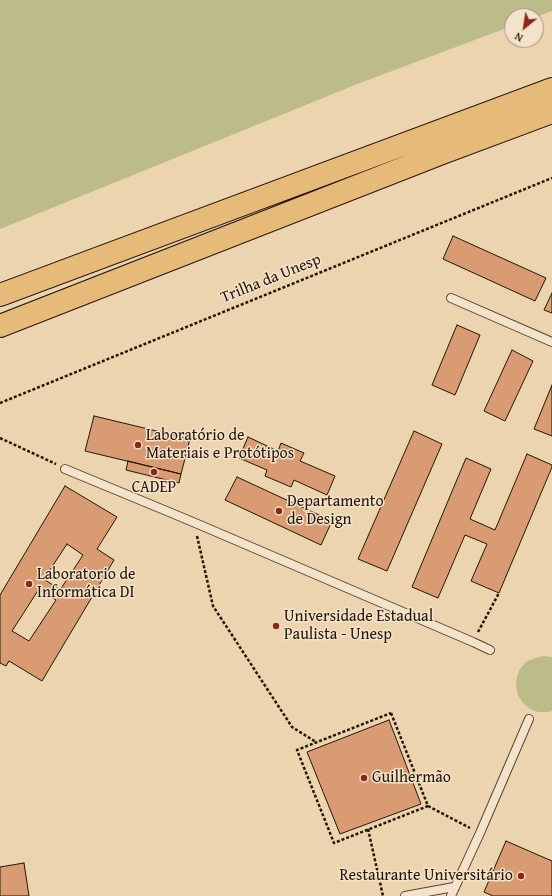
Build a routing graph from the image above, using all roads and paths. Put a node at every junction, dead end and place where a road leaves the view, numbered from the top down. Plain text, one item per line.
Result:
1 (552, 89) edge
2 (552, 112) edge
3 (552, 178) edge
4 (0, 295) edge
5 (451, 298) dead end
6 (0, 326) edge
7 (552, 342) edge
8 (0, 403) edge
9 (0, 438) edge
10 (65, 469) joint
11 (196, 531) dead end
12 (499, 593) dead end
13 (473, 642) junction
14 (490, 650) dead end
15 (530, 719) dead end
16 (317, 742) junction
17 (428, 806) junction
18 (368, 830) junction
19 (480, 833) junction
20 (454, 887) junction
21 (383, 896) edge
22 (405, 896) edge
23 (451, 896) edge

1 - 4 highway
2 - 6 highway
3 - 8 path, Trilha da Unesp
5 - 7 lane
9 - 10 path
10 - 13 lane
11 - 16 path
12 - 13 path
13 - 14 lane
15 - 19 lane
16 - 17 path
16 - 18 path
17 - 18 path
17 - 19 path
18 - 21 path
19 - 20 lane
20 - 22 lane
20 - 23 lane

